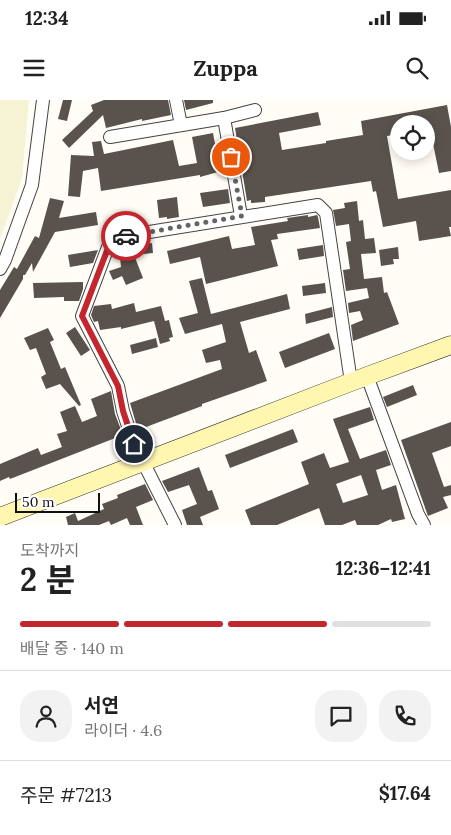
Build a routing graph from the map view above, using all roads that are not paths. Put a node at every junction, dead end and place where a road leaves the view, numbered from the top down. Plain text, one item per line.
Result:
1 (42, 100) edge
2 (176, 100) edge
3 (254, 110) dead end
4 (224, 118) junction
5 (181, 125) junction
6 (110, 137) dead end
7 (242, 216) junction
8 (0, 269) edge
9 (451, 346) edge
10 (359, 379) junction
11 (144, 462) junction
12 (0, 517) edge
13 (420, 521) edge
14 (175, 525) edge

1 - 8 street
2 - 5 street
3 - 4 street
4 - 5 street
4 - 7 street
5 - 6 street
7 - 10 street
7 - 11 street
9 - 10 street
10 - 11 street
10 - 13 street
11 - 12 street
11 - 14 street

